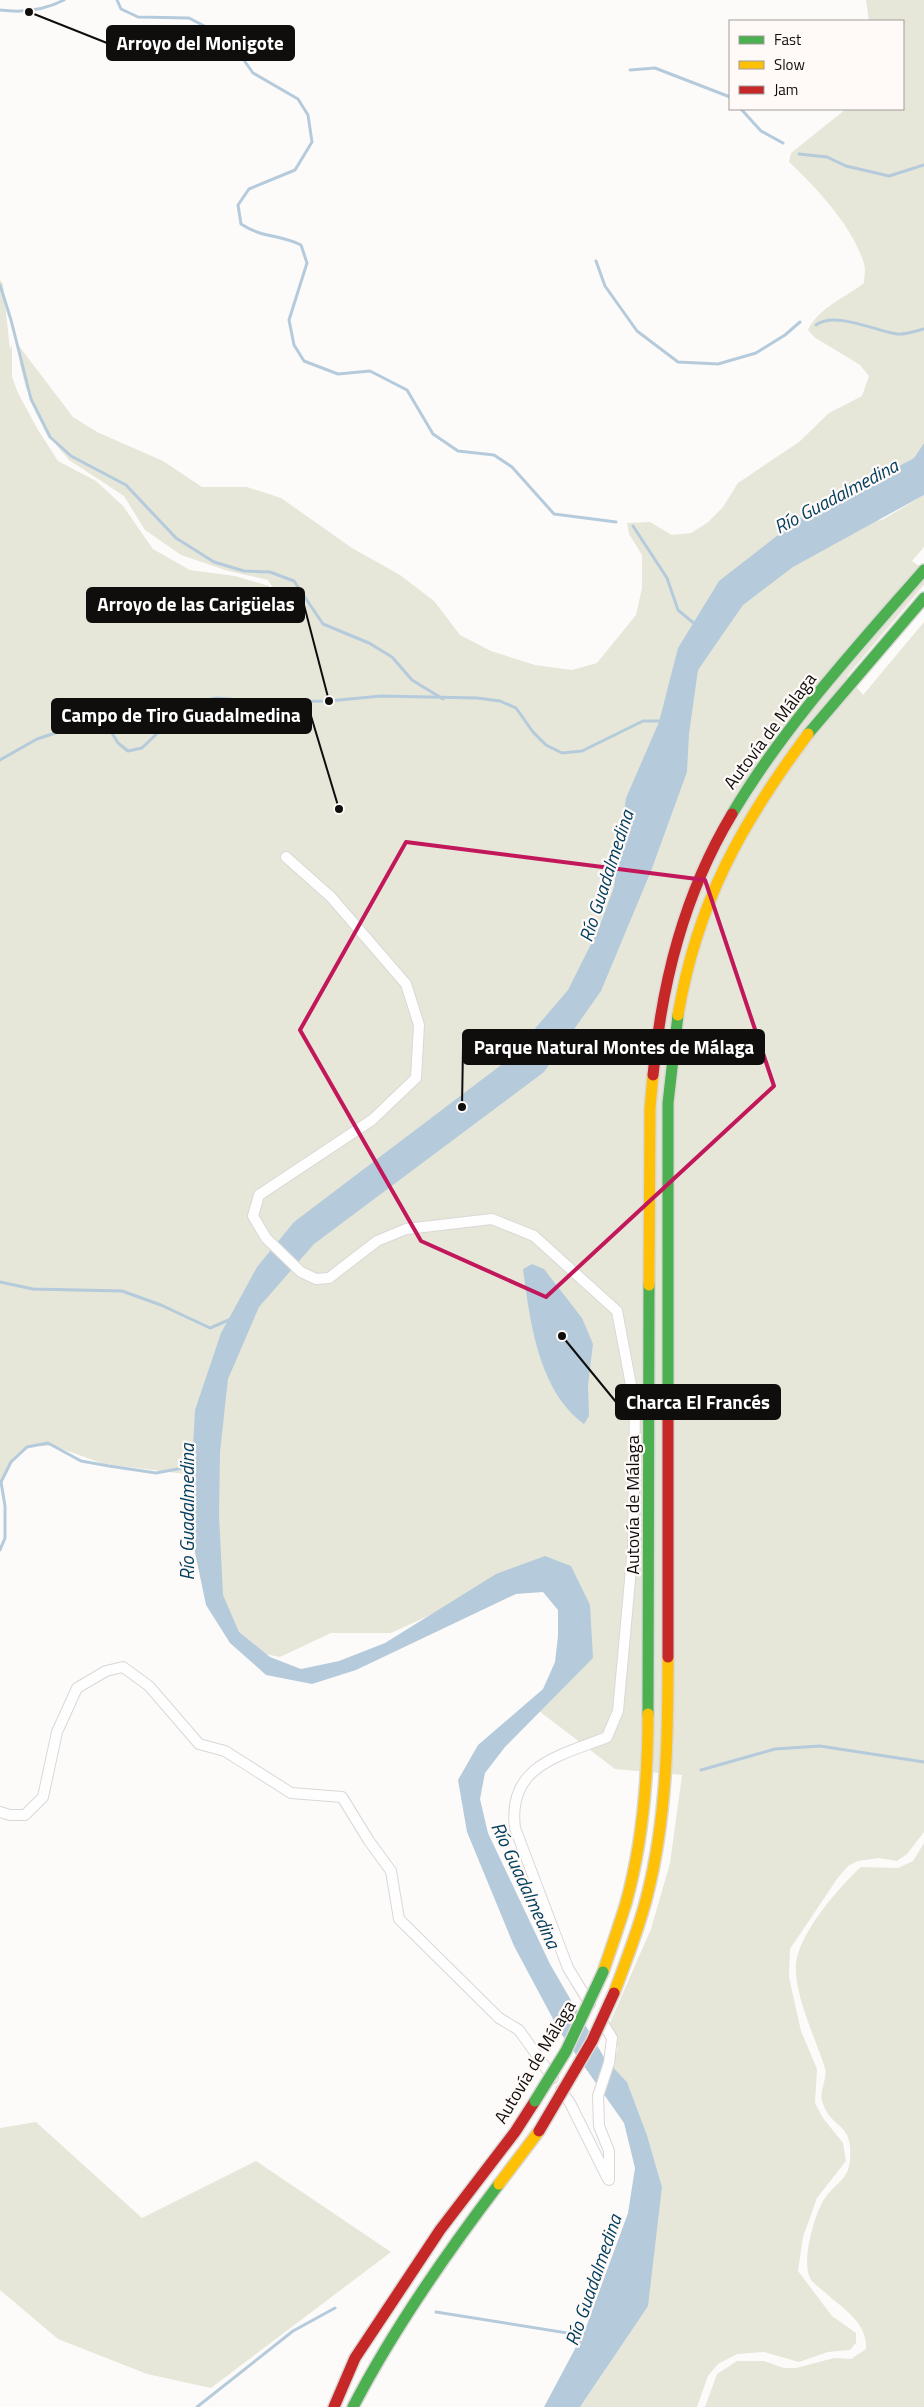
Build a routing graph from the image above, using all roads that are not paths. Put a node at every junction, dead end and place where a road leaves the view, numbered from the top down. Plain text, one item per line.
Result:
1 (924, 570) edge
2 (924, 598) edge
3 (286, 857) dead end
4 (0, 1812) edge
5 (334, 2407) edge
6 (353, 2407) edge

1 - 5 highway, Autovía de Málaga, bridge
2 - 6 highway, Autovía de Málaga, bridge
3 - 4 street

